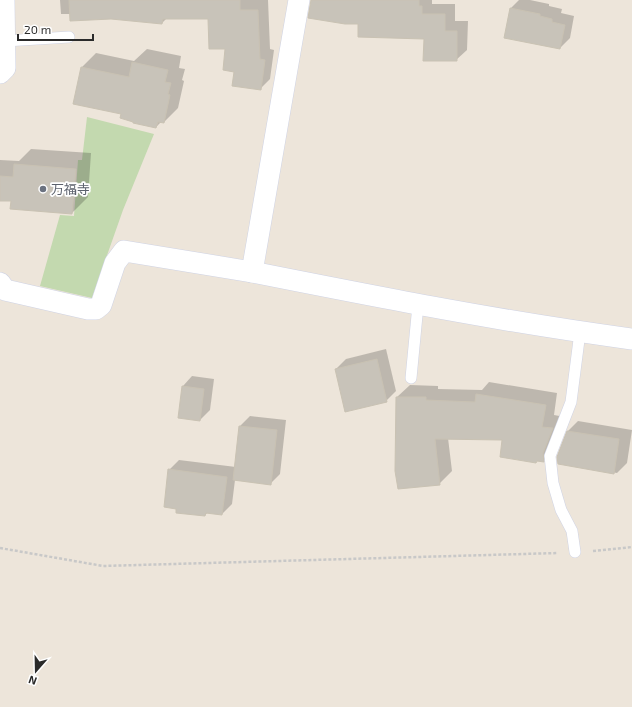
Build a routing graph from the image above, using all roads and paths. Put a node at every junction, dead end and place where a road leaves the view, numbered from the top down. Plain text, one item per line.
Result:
1 (4, 0) edge
2 (299, 0) edge
3 (68, 37) dead end
4 (5, 41) junction
5 (0, 73) edge
6 (252, 272) junction
7 (0, 283) edge
8 (418, 305) junction
9 (580, 332) junction
10 (632, 338) edge
11 (411, 378) dead end
12 (632, 547) edge
13 (0, 548) edge
14 (576, 552) junction

1 - 4 street
2 - 6 street
3 - 4 lane
4 - 5 street
6 - 7 street
6 - 8 street
8 - 9 street
8 - 11 lane
9 - 10 street
9 - 14 lane
12 - 14 path
13 - 14 path

